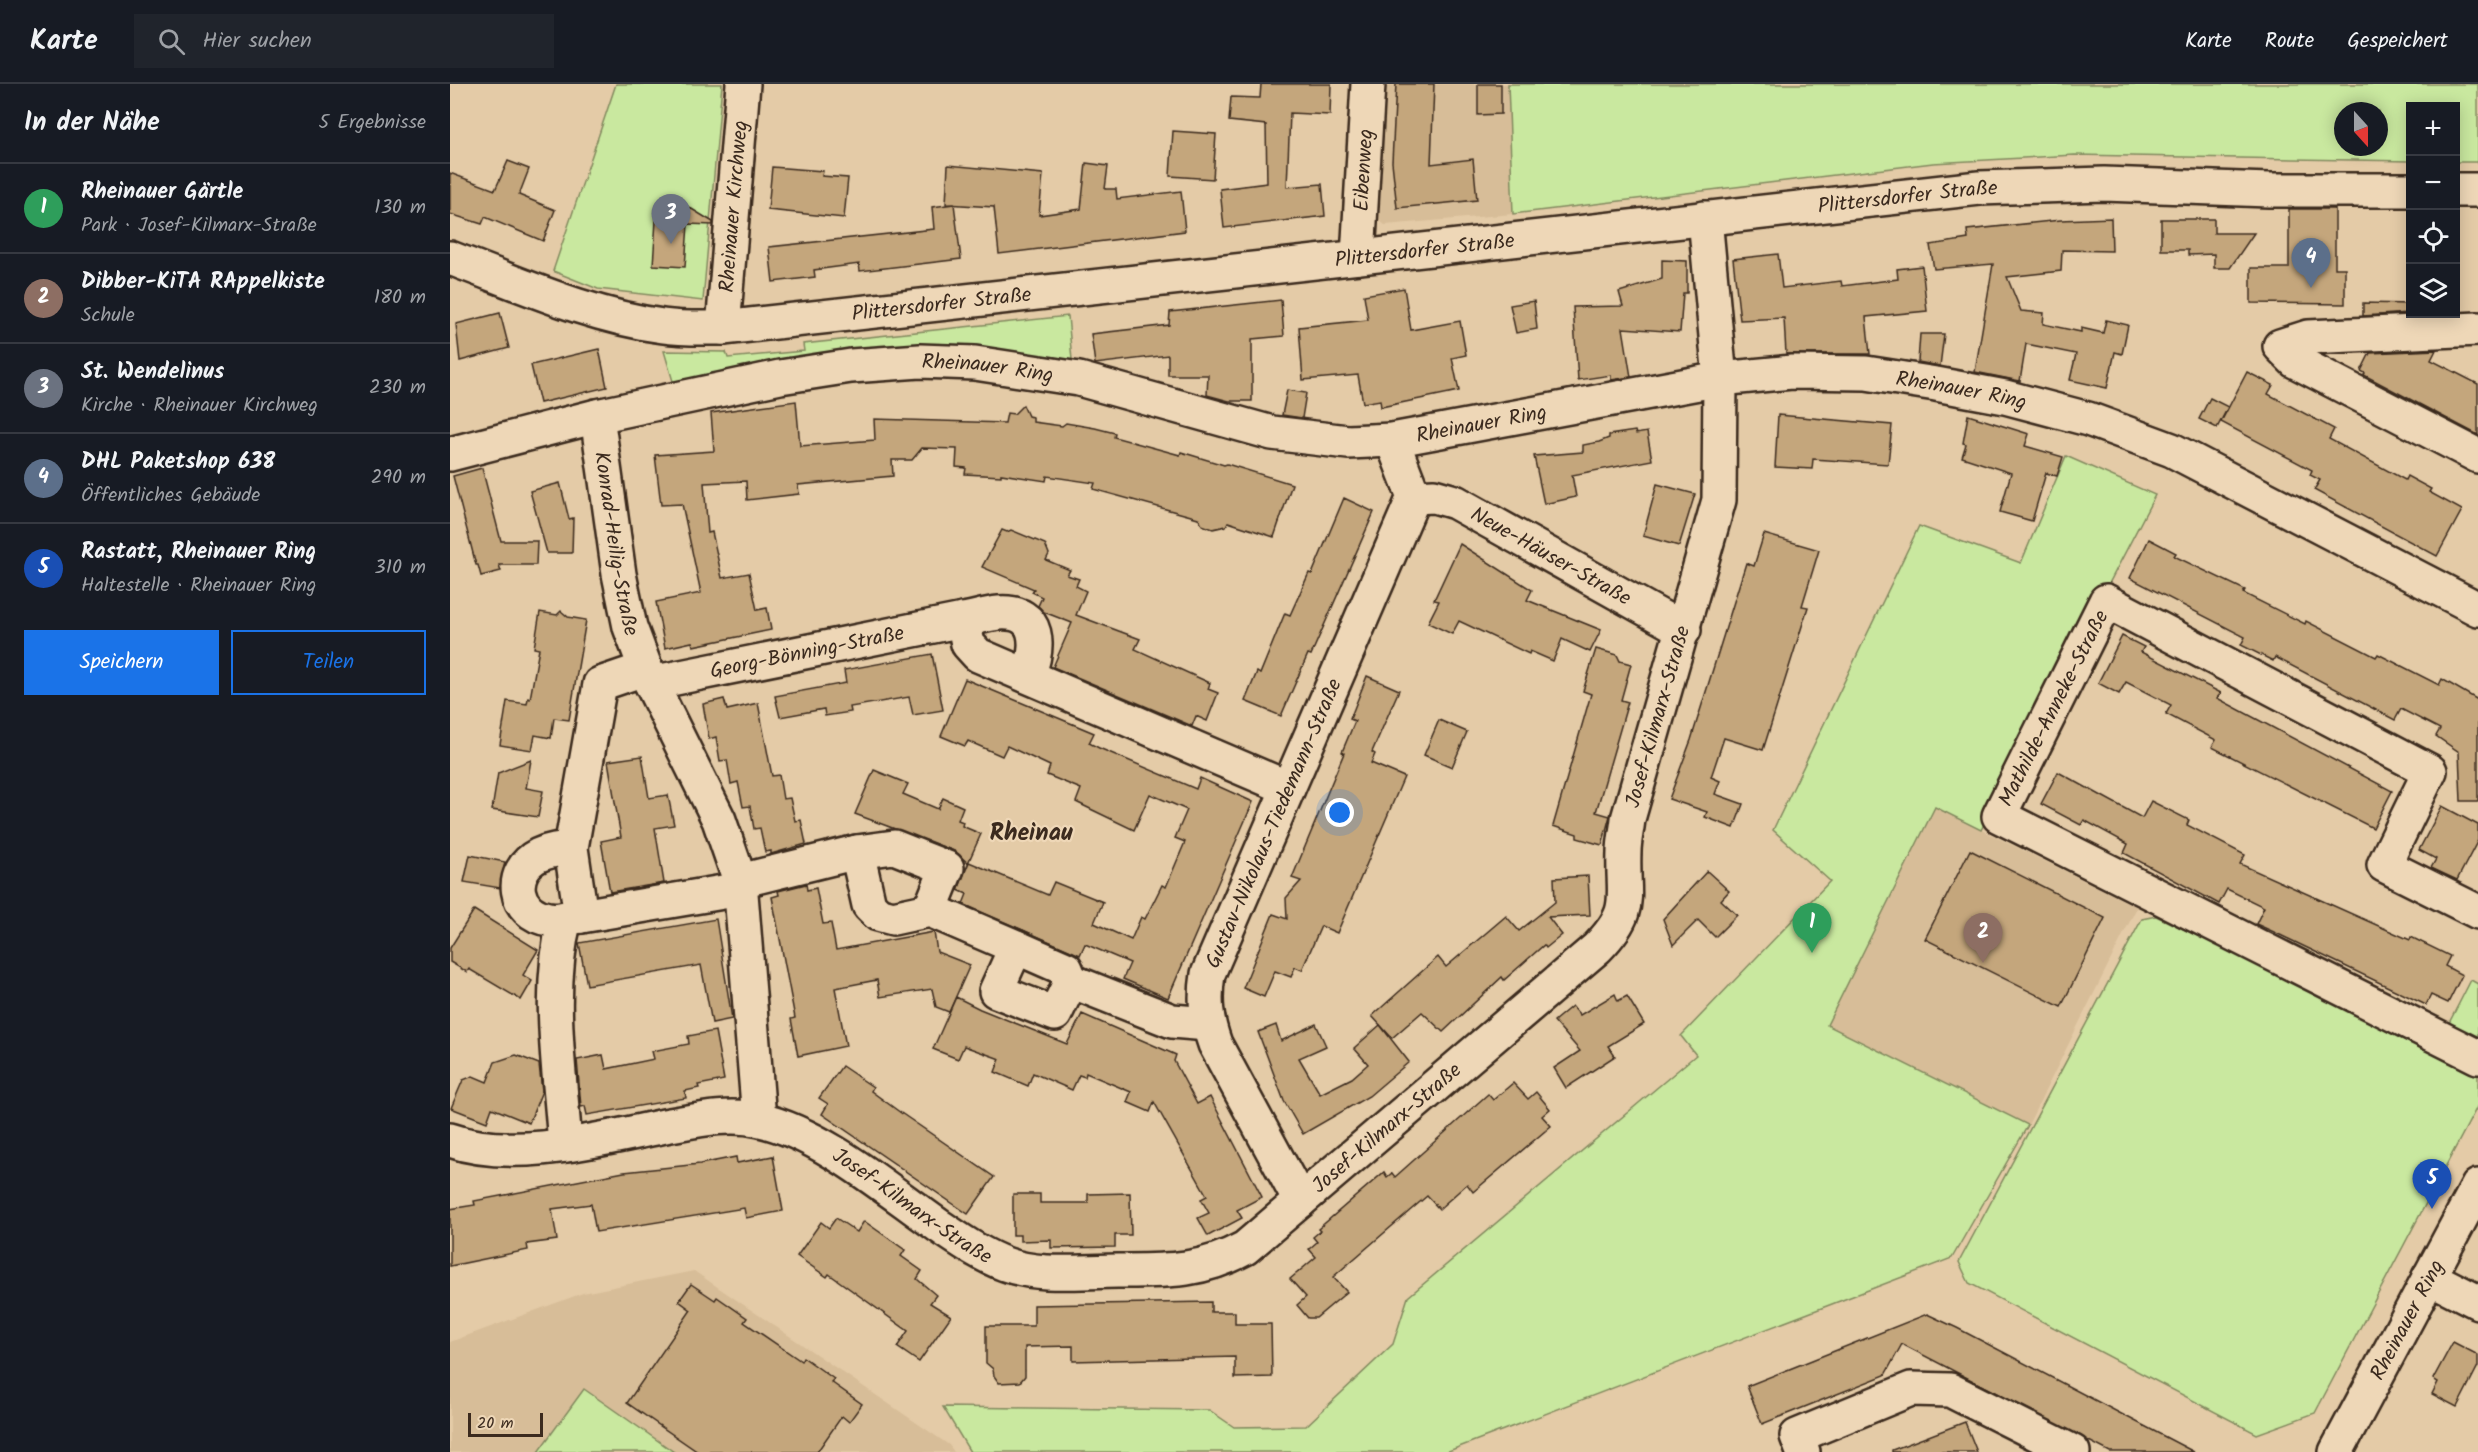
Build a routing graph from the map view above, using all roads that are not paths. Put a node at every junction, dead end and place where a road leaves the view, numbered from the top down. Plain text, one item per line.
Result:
1 (743, 84) edge
2 (1368, 84) edge
3 (2406, 190) edge
4 (2460, 190) edge
5 (2478, 190) edge
6 (1705, 218) junction
7 (1358, 257) junction
8 (450, 258) edge
9 (723, 328) junction
10 (2478, 329) edge
11 (1720, 379) junction
12 (597, 416) junction
13 (1392, 440) junction
14 (450, 454) edge
15 (2478, 456) edge
16 (1414, 497) junction
17 (2478, 609) edge
18 (963, 620) junction
19 (1684, 630) junction
20 (647, 676) junction
21 (1028, 676) junction
22 (1288, 788) junction
23 (571, 848) junction
24 (857, 852) junction
25 (740, 885) junction
26 (930, 910) junction
27 (2478, 912) edge
28 (573, 917) junction
29 (1016, 947) junction
30 (1071, 981) junction
31 (1208, 1024) junction
32 (2478, 1057) edge
33 (759, 1119) junction
34 (450, 1140) edge
35 (566, 1145) junction
36 (2478, 1186) edge
37 (1300, 1202) junction
38 (2429, 1277) junction
39 (2478, 1302) edge
40 (2060, 1450) edge
41 (1803, 1452) edge
42 (2336, 1452) edge

1 - 9 street, Rheinauer Kirchweg
2 - 7 street, Eibenweg
3 - 6 street, Plittersdorfer Straße
4 - 5 street
6 - 7 street, Plittersdorfer Straße
6 - 11 street, Josef-Kilmarx-Straße
7 - 9 street, Plittersdorfer Straße
8 - 9 street, Plittersdorfer Straße
10 - 15 street
11 - 13 street, Rheinauer Ring
11 - 17 street, Rheinauer Ring
11 - 19 street, Josef-Kilmarx-Straße
12 - 13 street, Rheinauer Ring
12 - 14 street, Rheinauer Ring
12 - 20 street, Konrad-Heilig-Straße
13 - 16 street
16 - 19 street, Neue-Häuser-Straße
16 - 22 street, Gustav-Nikolaus-Tiedemann-Straße
18 - 20 street, Georg-Bönning-Straße
18 - 21 street
18 - 21 street, Georg-Bönning-Straße
19 - 37 street, Josef-Kilmarx-Straße
20 - 23 street
20 - 25 street, Konrad-Heilig-Straße
21 - 22 street
22 - 31 street, Gustav-Nikolaus-Tiedemann-Straße
23 - 28 street
23 - 28 street
24 - 25 street
24 - 26 street
24 - 26 street
25 - 28 street
25 - 33 street, Konrad-Heilig-Straße
26 - 29 street
27 - 32 street, Mathilde-Anneke-Straße
28 - 35 street
29 - 30 street
29 - 30 street
30 - 31 street
31 - 37 street, Gustav-Nikolaus-Tiedemann-Straße
33 - 35 street, Josef-Kilmarx-Straße
33 - 37 street, Josef-Kilmarx-Straße
34 - 35 street, Josef-Kilmarx-Straße
36 - 38 street, Rheinauer Ring
38 - 39 street
38 - 42 street, Rheinauer Ring
40 - 41 street

